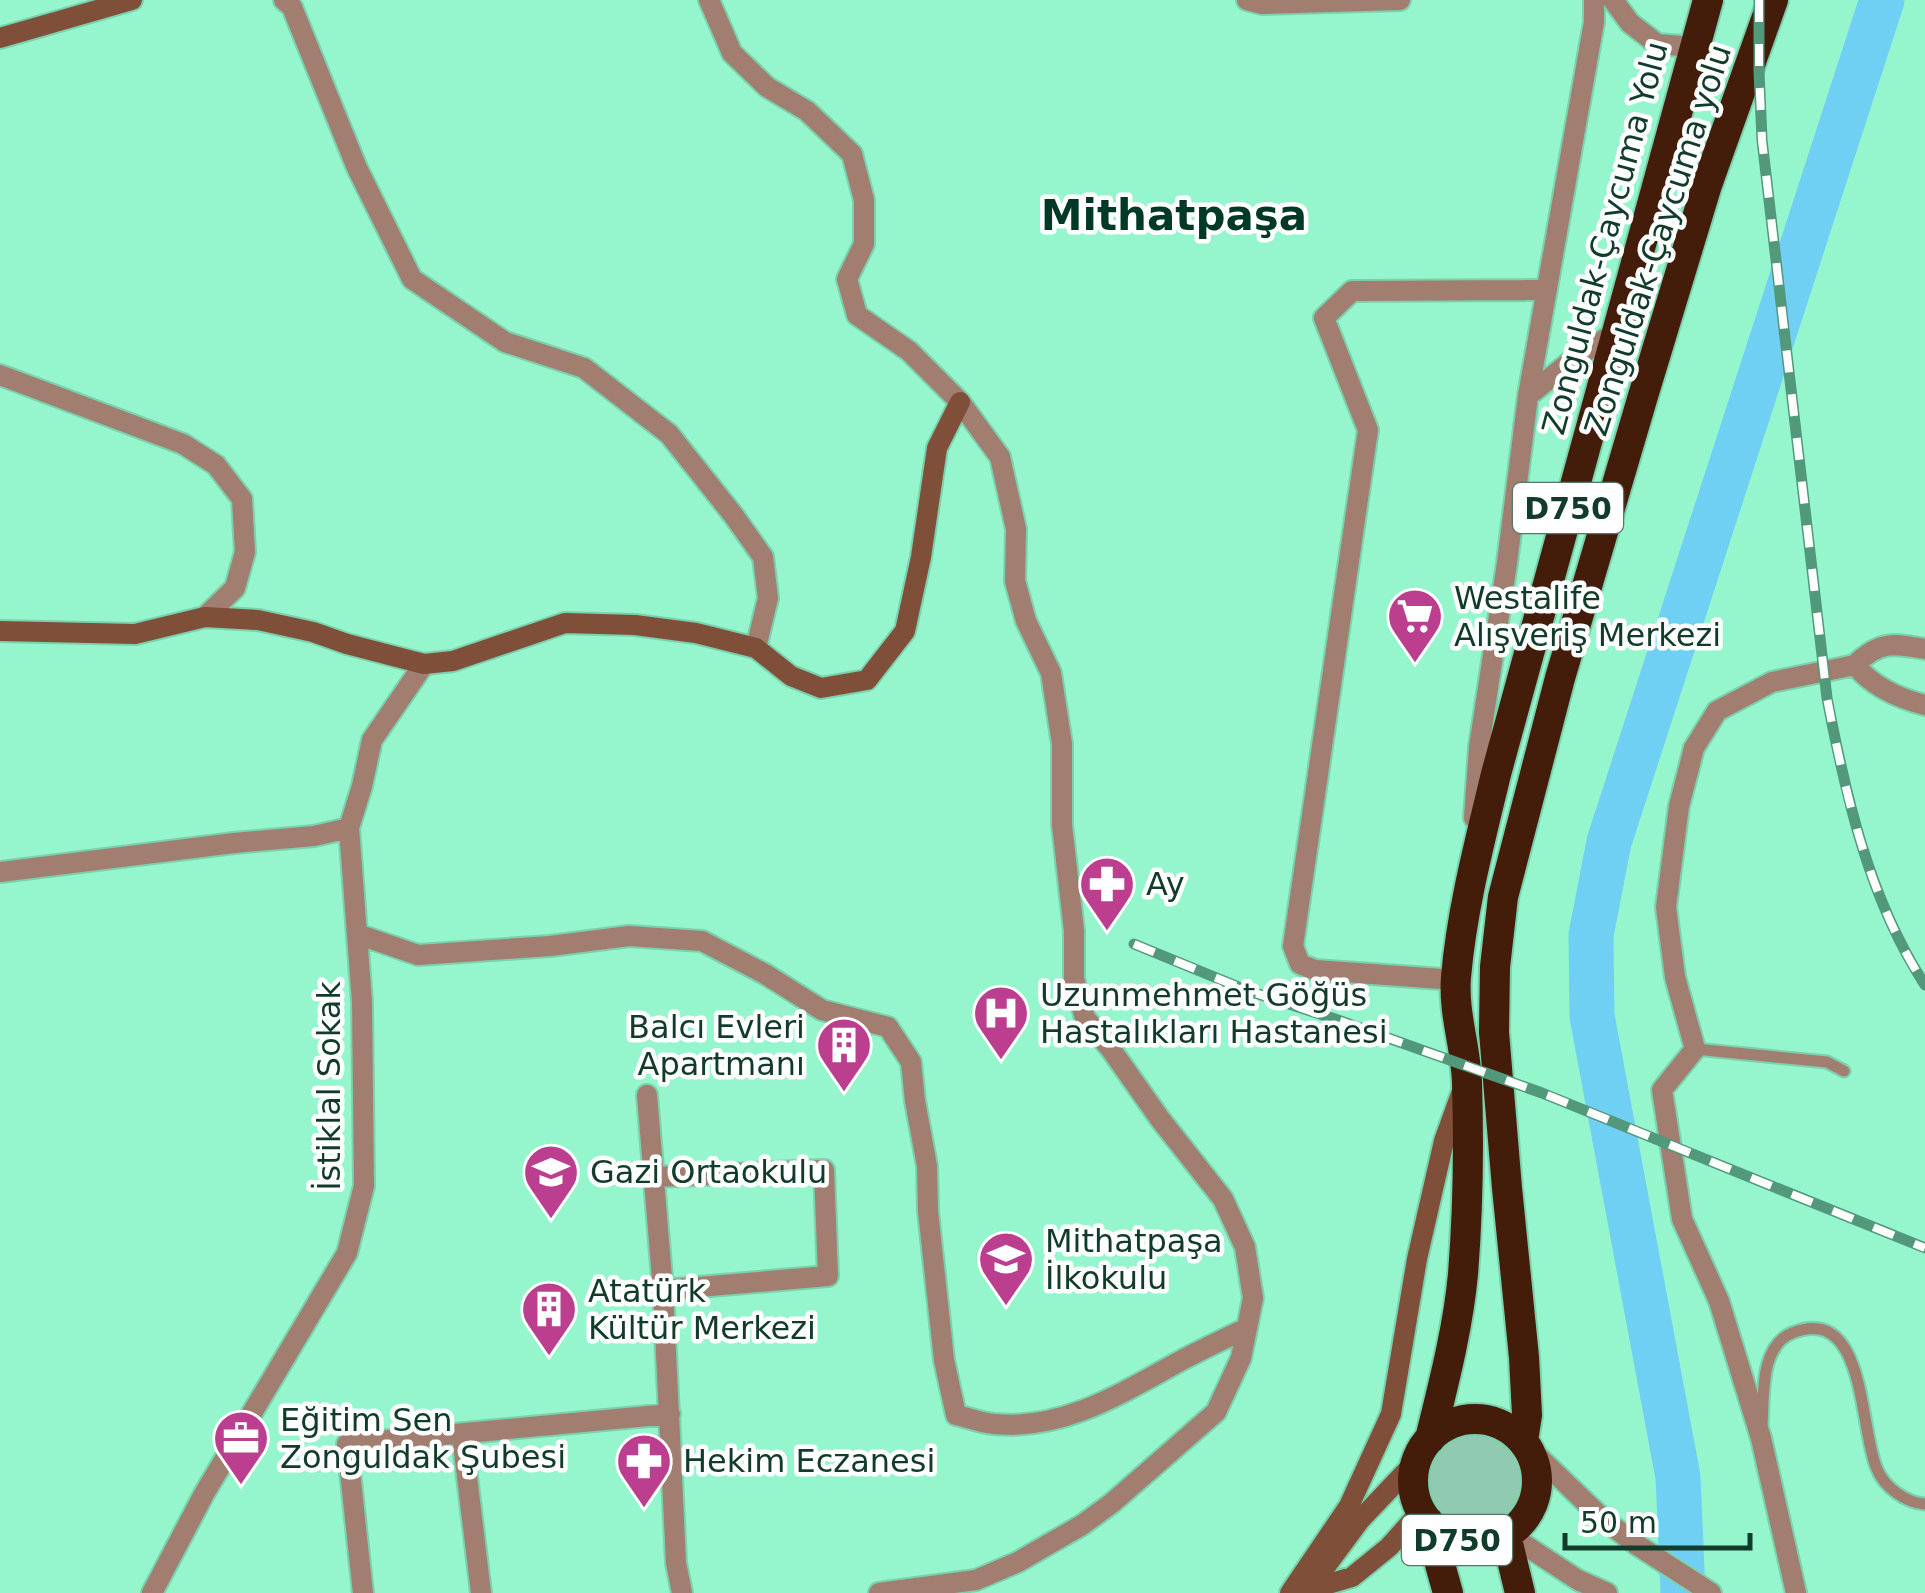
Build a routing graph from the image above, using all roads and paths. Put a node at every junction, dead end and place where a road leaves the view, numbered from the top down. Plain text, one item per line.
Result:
1 (132, 0) edge
2 (284, 0) edge
3 (710, 0) edge
4 (1247, 0) edge
5 (1400, 0) edge
6 (1594, 0) edge
7 (1613, 0) edge
8 (1708, 0) edge
9 (1773, 0) edge
10 (0, 38) edge
11 (1693, 47) junction
12 (1546, 290) junction
13 (1616, 332) junction
14 (0, 375) edge
15 (1528, 396) junction
16 (960, 402) junction
17 (206, 616) junction
18 (0, 631) edge
19 (756, 648) junction
20 (1925, 648) edge
21 (424, 664) junction
22 (1855, 665) junction
23 (1925, 705) edge
24 (349, 828) junction
25 (0, 872) edge
26 (1468, 895) junction
27 (356, 934) junction
28 (1456, 980) junction
29 (1694, 1049) junction
30 (1844, 1070) dead end
31 (1467, 1078) junction
32 (647, 1095) dead end
33 (655, 1177) junction
34 (663, 1290) junction
35 (1247, 1328) junction
36 (670, 1414) junction
37 (462, 1435) junction
38 (1761, 1438) junction
39 (1525, 1444) junction
40 (1424, 1449) junction
41 (1925, 1504) edge
42 (1425, 1516) junction
43 (1507, 1534) junction
44 (1302, 1592) edge
45 (152, 1593) edge
46 (363, 1593) edge
47 (481, 1593) edge
48 (682, 1593) edge
49 (880, 1593) edge
50 (1448, 1593) edge
51 (1520, 1593) edge
52 (1607, 1593) edge
53 (1712, 1593) edge
54 (1796, 1593) edge

1 - 10 street
2 - 19 street
3 - 16 street
4 - 5 street
6 - 12 street
7 - 11 street
8 - 11 highway, Zonguldak-Çaycuma Yolu / D750
9 - 39 highway, Zonguldak-Çaycuma yolu / D750
11 - 13 highway, Zonguldak-Çaycuma Yolu / D750
12 - 15 street
12 - 28 street
13 - 15 street
13 - 26 highway, Zonguldak-Çaycuma Yolu / D750
14 - 17 street
15 - 26 street
16 - 19 street
16 - 35 street
17 - 18 street
17 - 21 street
19 - 21 street
20 - 22 street
21 - 24 street, İstiklal Sokak
22 - 23 street
22 - 29 street
24 - 25 street
24 - 27 street, İstiklal Sokak
26 - 28 highway, Zonguldak-Çaycuma Yolu / D750
27 - 35 street
27 - 45 street, İstiklal Sokak
28 - 31 highway, Zonguldak-Çaycuma Yolu / D750
29 - 30 lane
29 - 38 street
31 - 40 highway, D750
31 - 44 street
32 - 33 street
33 - 34 street
33 - 34 street
34 - 36 street
35 - 49 street
36 - 37 street
36 - 48 street
37 - 46 street
37 - 47 street
38 - 41 lane
38 - 54 street
39 - 40 highway
39 - 43 highway, D750
39 - 53 street
40 - 42 highway, D750
40 - 44 street
42 - 43 highway, D750
42 - 44 street
42 - 50 highway, D750
43 - 51 highway, D750
43 - 52 street

